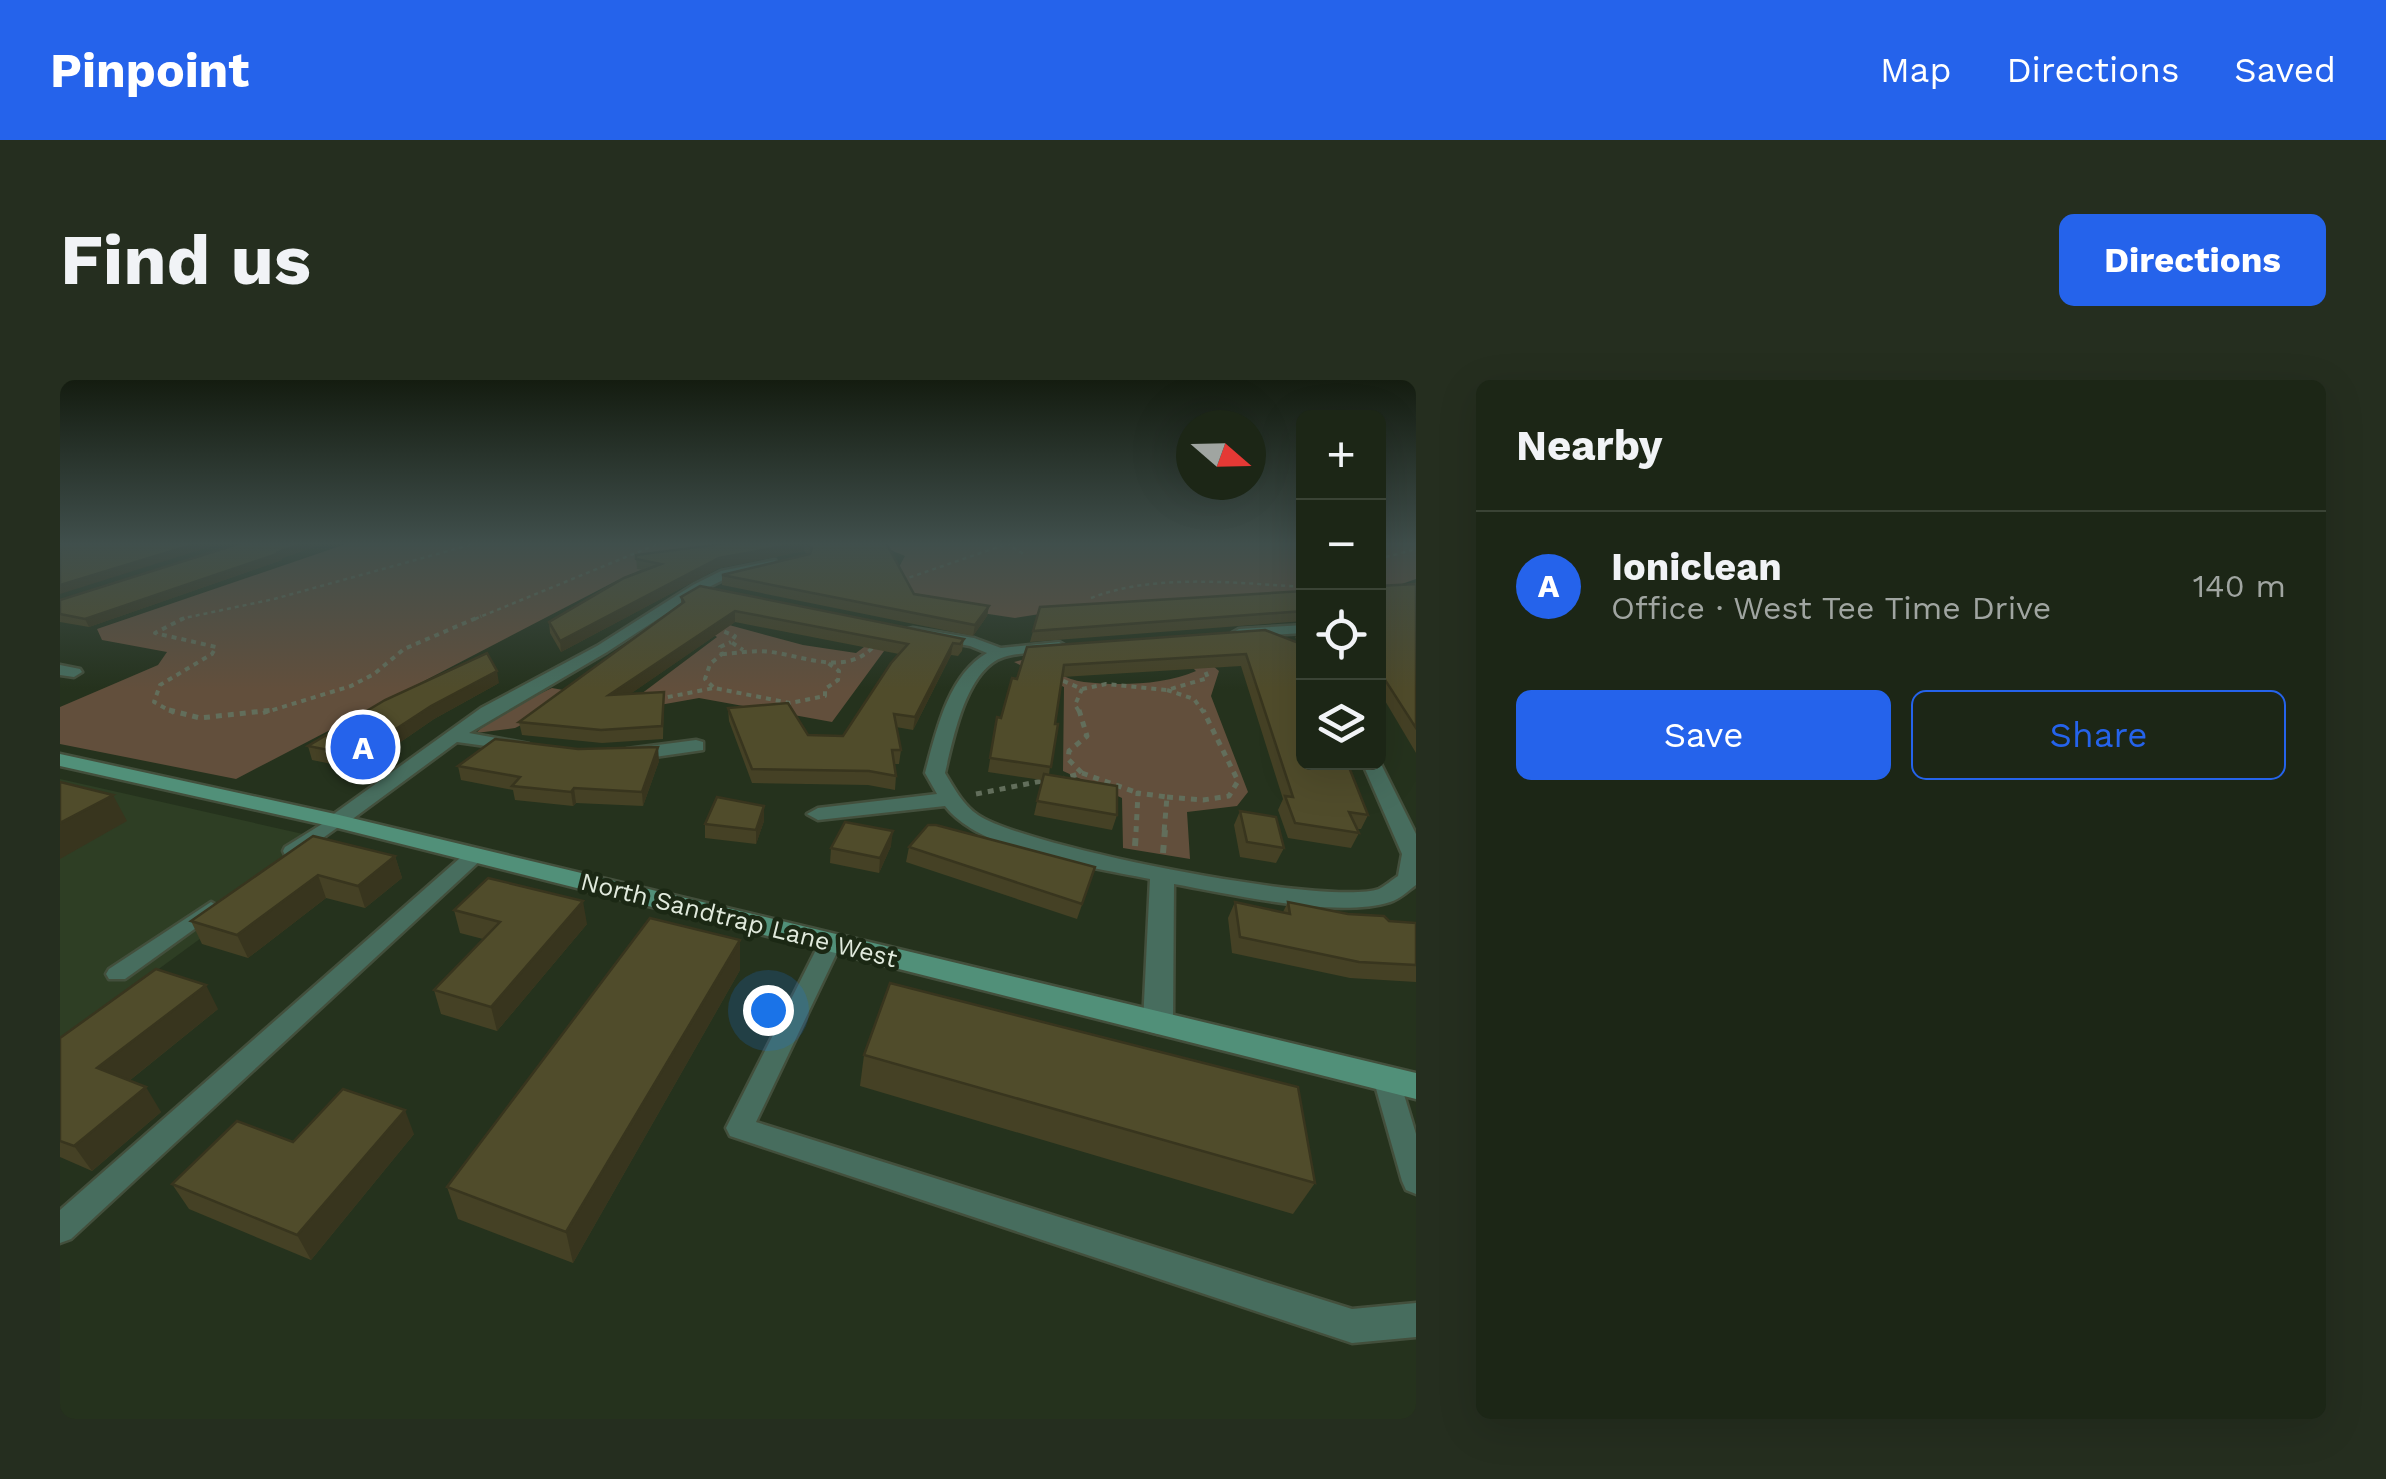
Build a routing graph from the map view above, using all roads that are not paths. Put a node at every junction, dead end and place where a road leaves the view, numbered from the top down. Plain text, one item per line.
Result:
1 (691, 591) edge
2 (721, 591) edge
3 (725, 592) edge
4 (900, 630) edge
5 (1296, 630) edge
6 (1263, 632) junction
7 (1225, 634) edge
8 (1290, 645) edge
9 (1070, 646) edge
10 (999, 653) junction
11 (454, 736) junction
12 (696, 746) dead end
13 (545, 752) edge
14 (610, 756) edge
15 (60, 760) edge
16 (1376, 770) edge
17 (950, 799) junction
18 (818, 814) dead end
19 (335, 821) junction
20 (475, 855) junction
21 (273, 865) edge
22 (1162, 872) junction
23 (226, 898) edge
24 (830, 942) junction
25 (117, 974) dead end
26 (1158, 1023) junction
27 (1386, 1078) junction
28 (1416, 1086) edge
29 (1416, 1181) edge
30 (60, 1229) edge
31 (1416, 1320) edge

1 - 11 street
2 - 3 street
4 - 10 street
5 - 6 street
6 - 7 street
6 - 8 street
9 - 10 street
10 - 17 street
11 - 13 street
11 - 19 street
12 - 14 street
15 - 19 street, North Sandtrap Lane West
16 - 22 street
17 - 18 street
17 - 22 street
19 - 20 street, North Sandtrap Lane West
19 - 21 lane
20 - 24 street, North Sandtrap Lane West
20 - 30 lane
22 - 26 street
23 - 25 lane
24 - 26 street, North Sandtrap Lane West
24 - 31 lane
26 - 27 street, North Sandtrap Lane West
27 - 28 street, North Sandtrap Lane West
27 - 29 lane

